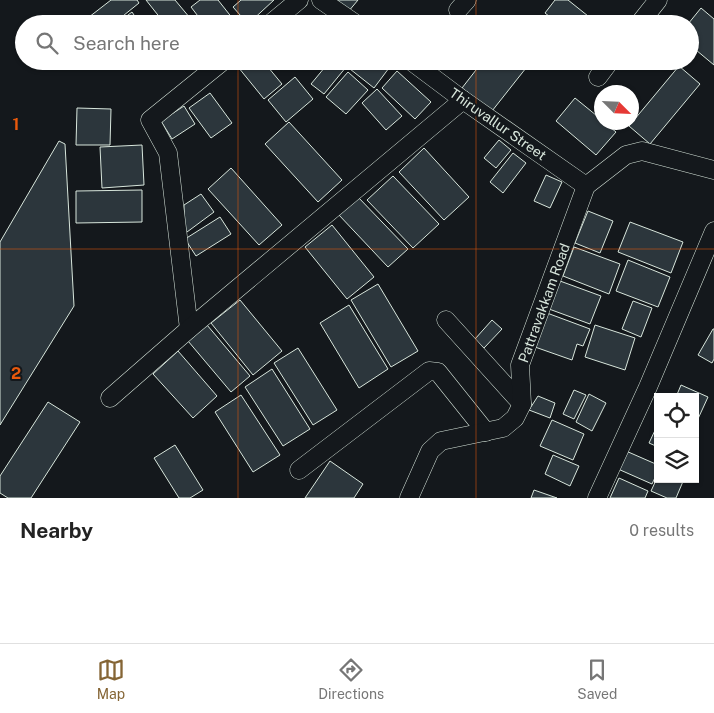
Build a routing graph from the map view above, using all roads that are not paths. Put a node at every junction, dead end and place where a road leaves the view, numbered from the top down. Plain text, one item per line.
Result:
1 (299, 0) edge
2 (321, 0) edge
3 (658, 0) edge
4 (281, 15) edge
5 (343, 15) edge
6 (647, 15) edge
7 (212, 70) edge
8 (423, 70) edge
9 (603, 70) edge
10 (598, 77) dead end
11 (463, 100) junction
12 (714, 170) edge
13 (586, 186) junction
14 (714, 231) edge
15 (446, 320) dead end
16 (188, 329) junction
17 (110, 398) dead end
18 (522, 404) junction
19 (486, 432) junction
20 (299, 470) dead end
21 (409, 498) edge
22 (597, 498) edge

1 - 4 street
2 - 5 street
3 - 6 street
7 - 16 street
8 - 11 street, Thiruvallur Street
9 - 10 street
11 - 13 street, Thiruvallur Street
11 - 16 street
12 - 13 street
13 - 18 street, Pattravakkam Road
14 - 22 street
15 - 18 street
16 - 17 street
18 - 19 street
19 - 20 street
19 - 21 street

